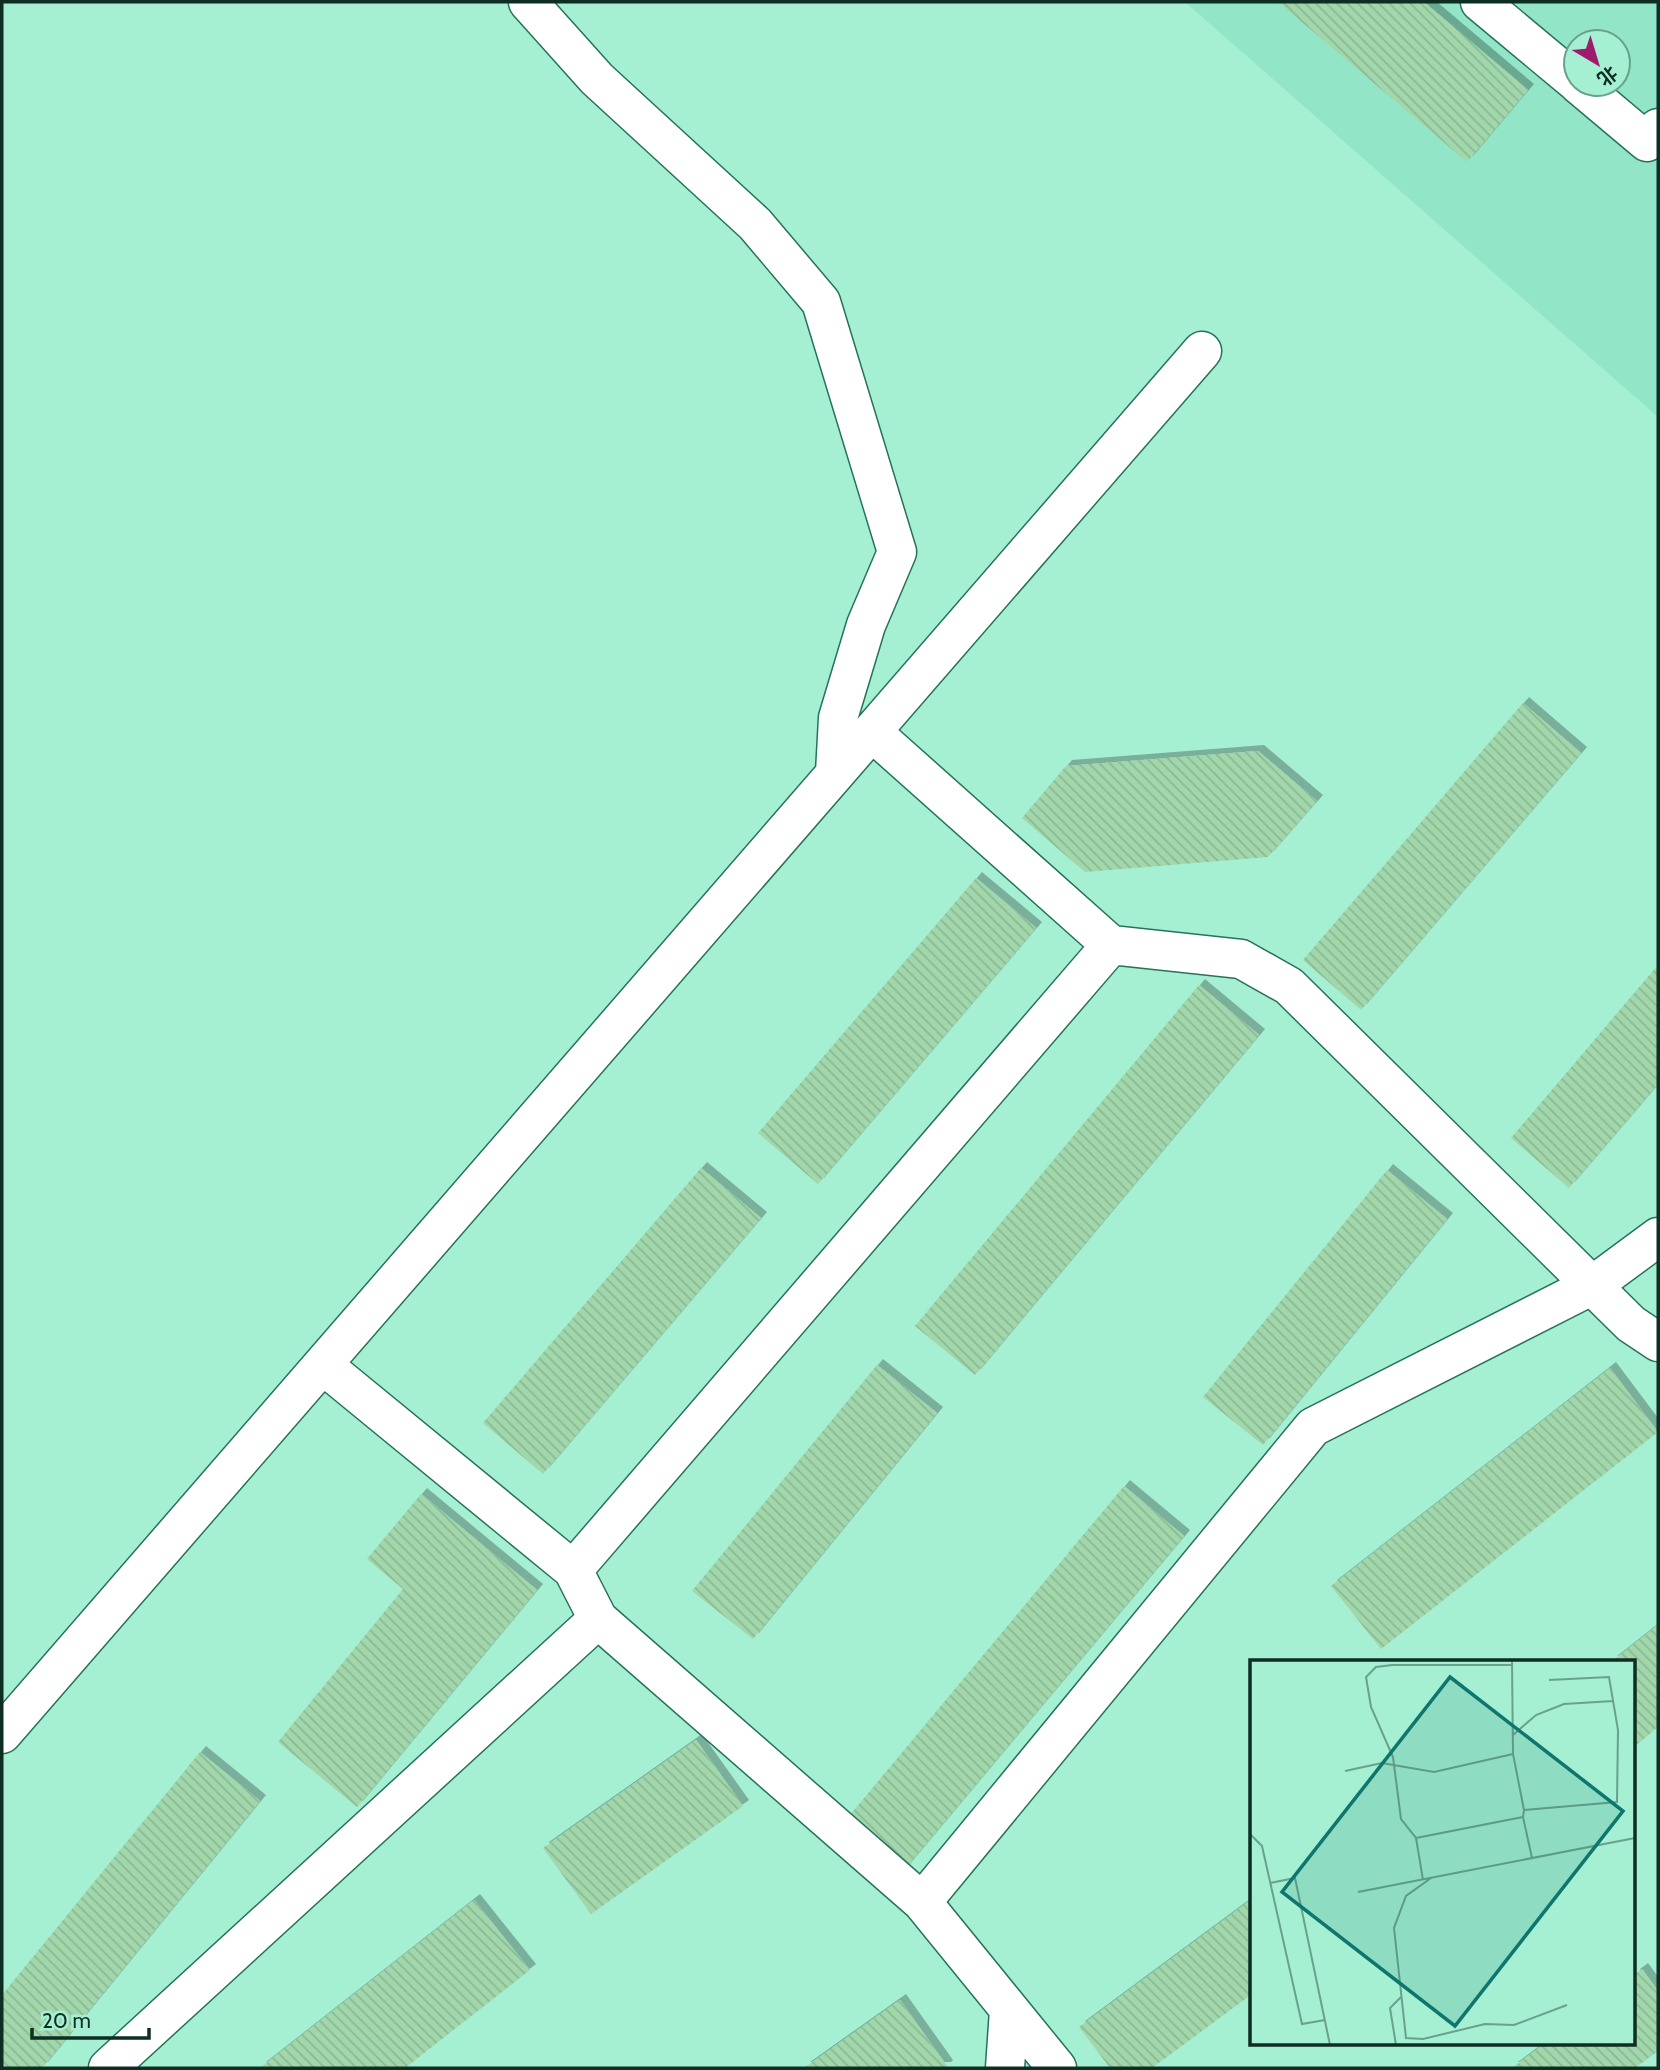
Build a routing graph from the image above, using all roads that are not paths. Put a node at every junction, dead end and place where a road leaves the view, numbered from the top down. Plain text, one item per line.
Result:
1 (528, 2) edge
2 (1480, 2) edge
3 (1562, 70) edge
4 (1595, 98) edge
5 (1658, 128) edge
6 (1202, 351) dead end
7 (872, 732) junction
8 (835, 773) junction
9 (1111, 945) junction
10 (1658, 1237) edge
11 (1592, 1285) junction
12 (1658, 1342) edge
13 (323, 1365) junction
14 (573, 1570) junction
15 (598, 1619) junction
16 (2, 1734) edge
17 (922, 1902) junction
18 (1010, 2010) junction
19 (108, 2068) edge
20 (1005, 2068) edge
21 (1057, 2068) edge

1 - 8 street
2 - 3 street
4 - 5 street
6 - 7 street
7 - 8 street
7 - 9 street
8 - 13 street
9 - 11 street
9 - 14 street
10 - 11 street
11 - 12 street
11 - 17 street
13 - 14 street
13 - 16 street
14 - 15 street
15 - 17 street
15 - 19 street
17 - 18 street
18 - 20 street
18 - 21 street

